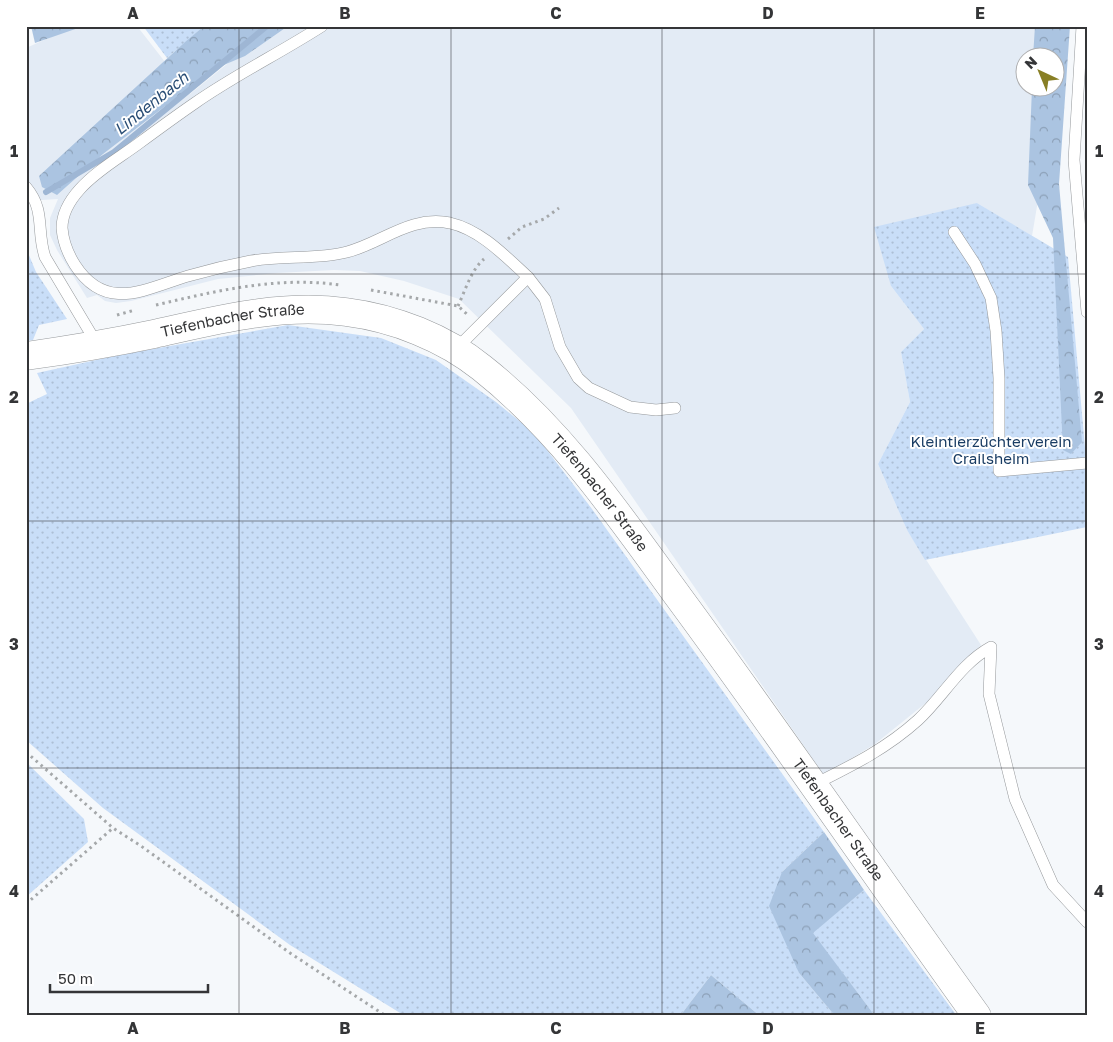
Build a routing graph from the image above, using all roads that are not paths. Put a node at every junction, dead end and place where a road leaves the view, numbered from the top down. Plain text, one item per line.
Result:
1 (322, 26) edge
2 (1082, 26) edge
3 (26, 187) edge
4 (954, 232) dead end
5 (528, 277) junction
6 (1087, 312) edge
7 (98, 346) junction
8 (456, 350) junction
9 (26, 356) edge
10 (674, 408) dead end
11 (1087, 463) edge
12 (813, 785) junction
13 (1087, 922) edge
14 (977, 1016) edge

1 - 5 lane
2 - 6 lane
3 - 7 lane
4 - 11 lane
5 - 8 lane
5 - 10 lane
7 - 8 main road, Tiefenbacher Straße
7 - 9 main road, Tiefenbacher Straße
8 - 12 main road, Tiefenbacher Straße
12 - 13 lane
12 - 14 main road, Tiefenbacher Straße

